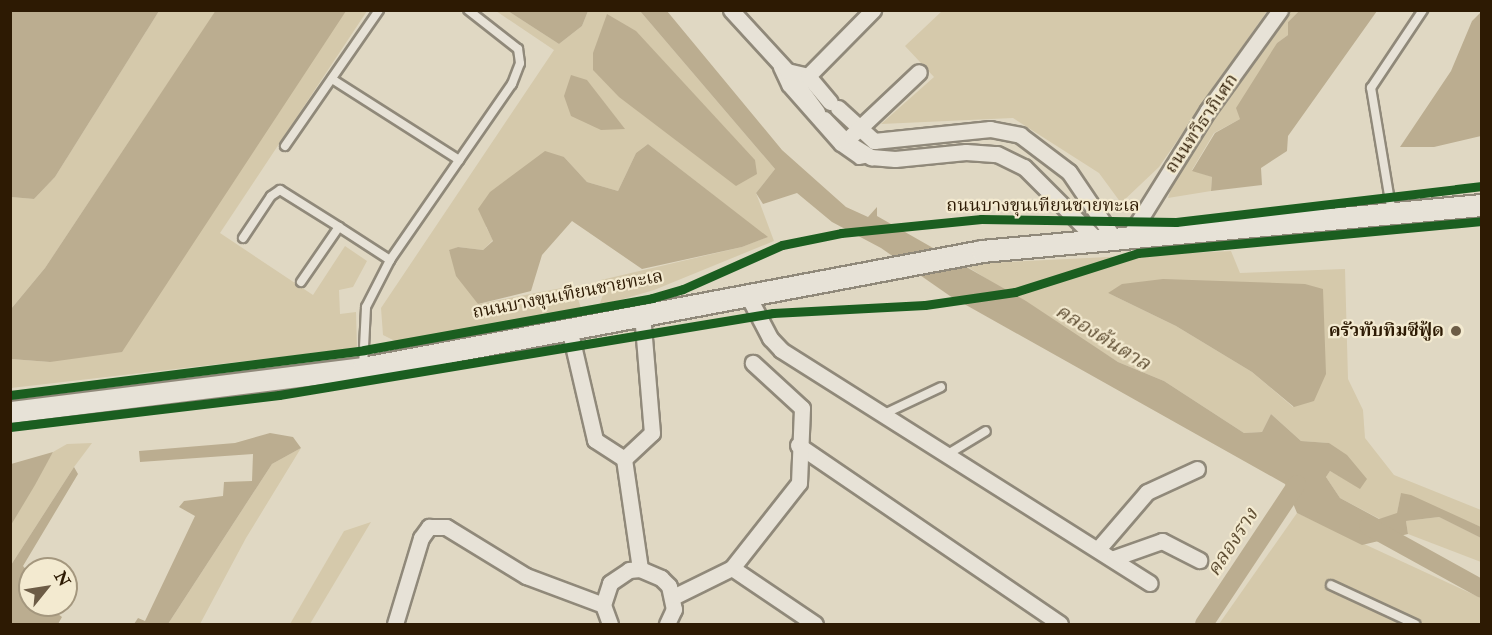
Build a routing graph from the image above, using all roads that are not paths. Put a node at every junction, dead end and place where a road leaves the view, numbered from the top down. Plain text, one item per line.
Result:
1 (379, 10) edge
2 (468, 10) edge
3 (730, 10) edge
4 (873, 10) edge
5 (1280, 10) edge
6 (1423, 10) edge
7 (771, 54) junction
8 (787, 71) junction
9 (919, 72) dead end
10 (808, 76) junction
11 (332, 79) junction
12 (796, 88) junction
13 (859, 130) junction
14 (845, 141) junction
15 (285, 146) dead end
16 (871, 157) junction
17 (459, 160) junction
18 (1482, 204) edge
19 (1393, 214) junction
20 (339, 227) junction
21 (243, 238) dead end
22 (1113, 240) junction
23 (390, 260) junction
24 (301, 282) dead end
25 (747, 294) junction
26 (642, 314) junction
27 (569, 328) junction
28 (753, 363) dead end
29 (363, 368) junction
30 (941, 387) dead end
31 (10, 412) edge
32 (884, 414) junction
33 (986, 432) dead end
34 (798, 445) junction
35 (948, 453) junction
36 (624, 459) junction
37 (1197, 469) dead end
38 (1098, 549) junction
39 (1114, 558) junction
40 (1199, 560) dead end
41 (732, 568) junction
42 (640, 569) junction
43 (1150, 583) dead end
44 (1331, 585) dead end
45 (673, 597) junction
46 (603, 605) junction
47 (395, 624) edge
48 (610, 624) edge
49 (667, 624) edge
50 (815, 624) edge
51 (1060, 624) edge
52 (1416, 624) edge

1 - 11 lane
2 - 17 lane
3 - 7 street
4 - 10 street
5 - 22 street, ถนนทวีธาภิเศก
6 - 19 lane
7 - 8 street
7 - 16 lane
8 - 10 street
8 - 12 street
9 - 13 street
10 - 12 street
10 - 13 street
11 - 15 lane
11 - 17 lane
12 - 14 street
13 - 14 street
13 - 22 street
14 - 16 street
16 - 22 street
17 - 23 lane
18 - 19 main road, ถนนบางขุนเทียนชายทะเล
19 - 22 main road, ถนนบางขุนเทียนชายทะเล
20 - 21 lane
20 - 23 lane
20 - 24 lane
22 - 25 main road, ถนนบางขุนเทียนชายทะเล
23 - 29 lane
25 - 26 main road, ถนนบางขุนเทียนชายทะเล
25 - 32 street
26 - 27 main road, ถนนบางขุนเทียนชายทะเล
26 - 36 street
27 - 29 main road, ถนนบางขุนเทียนชายทะเล
27 - 36 street
28 - 34 street
29 - 31 main road, ถนนบางขุนเทียนชายทะเล
30 - 32 lane
32 - 35 street
33 - 35 lane
34 - 41 street
34 - 51 street
35 - 38 street
36 - 42 street
37 - 38 street
38 - 39 street
39 - 40 street
39 - 43 street
41 - 45 street
41 - 50 street
42 - 45 street
42 - 46 street
44 - 52 lane
45 - 49 street
46 - 47 street
46 - 48 street

